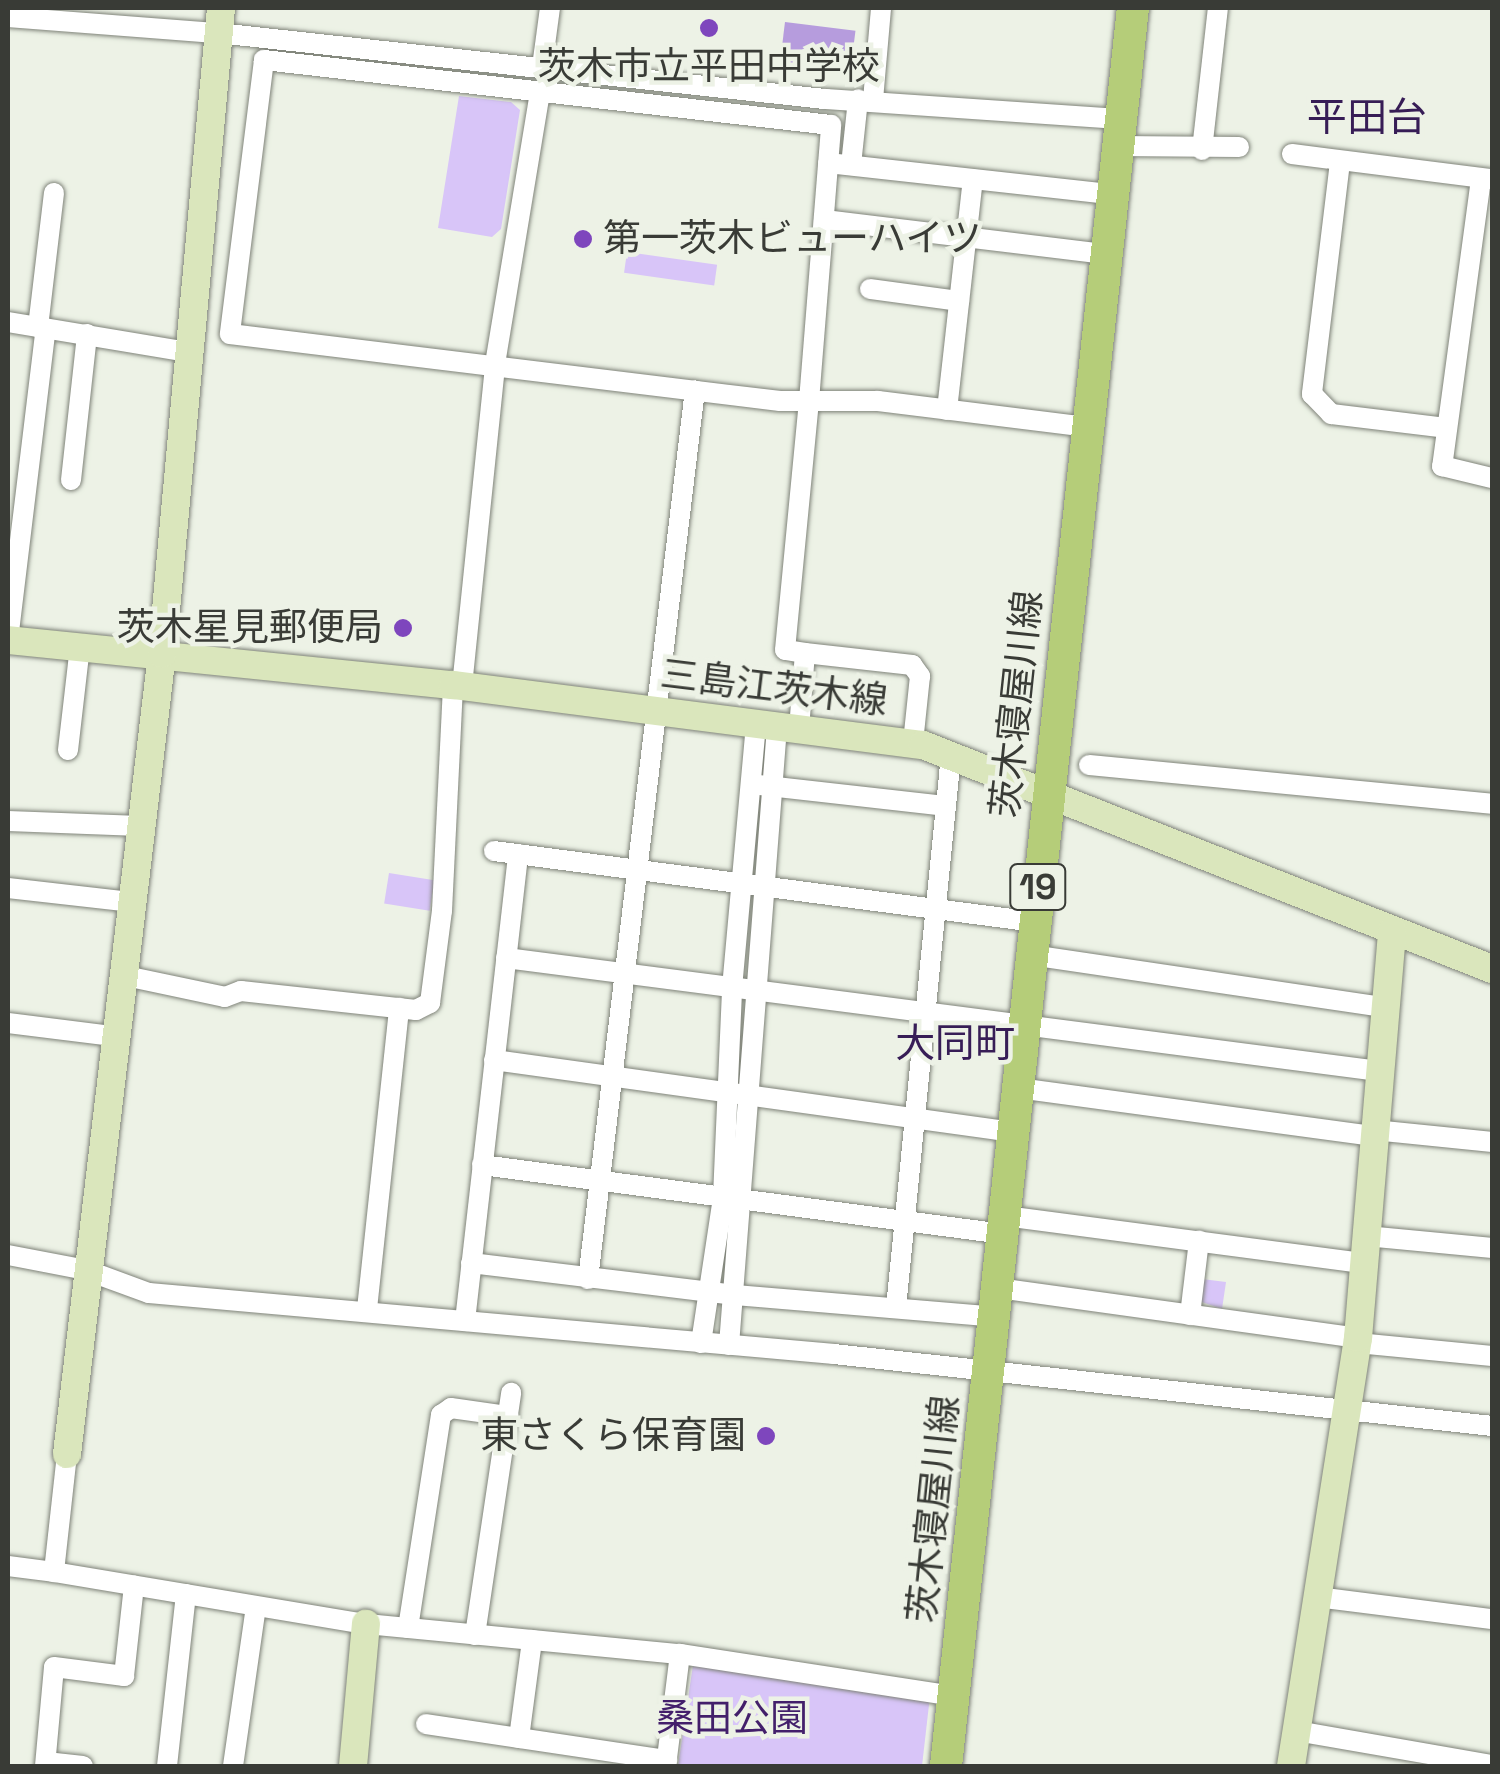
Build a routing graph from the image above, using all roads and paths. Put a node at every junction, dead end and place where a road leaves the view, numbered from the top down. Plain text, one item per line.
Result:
1 (550, 8) edge
2 (882, 8) edge
3 (1133, 8) edge
4 (1218, 8) edge
5 (8, 17) edge
6 (219, 20) edge
7 (542, 67) junction
8 (540, 91) junction
9 (865, 99) junction
10 (1118, 132) junction
11 (1239, 147) dead end
12 (1202, 150) junction
13 (1292, 154) dead end
14 (1340, 162) junction
15 (828, 163) junction
16 (851, 165) junction
17 (974, 179) junction
18 (1486, 179) edge
19 (54, 193) dead end
20 (1111, 194) junction
21 (824, 220) junction
22 (966, 237) junction
23 (1104, 254) junction
24 (870, 289) dead end
25 (959, 300) junction
26 (8, 322) edge
27 (42, 327) junction
28 (86, 334) junction
29 (188, 352) junction
30 (496, 364) junction
31 (695, 390) junction
32 (810, 401) junction
33 (948, 410) junction
34 (1086, 427) junction
35 (1446, 428) junction
36 (1492, 478) edge
37 (71, 480) dead end
38 (8, 640) edge
39 (80, 646) junction
40 (805, 653) junction
41 (162, 654) junction
42 (457, 686) junction
43 (653, 712) junction
44 (777, 726) junction
45 (914, 744) junction
46 (68, 750) dead end
47 (951, 755) junction
48 (1089, 766) dead end
49 (761, 785) junction
50 (1048, 792) junction
51 (1492, 804) edge
52 (946, 806) junction
53 (8, 821) edge
54 (140, 826) junction
55 (494, 851) dead end
56 (518, 854) junction
57 (634, 869) junction
58 (751, 884) junction
59 (8, 888) edge
60 (130, 902) junction
61 (935, 909) junction
62 (1034, 922) junction
63 (1392, 930) junction
64 (1031, 955) junction
65 (506, 958) junction
66 (1492, 969) edge
67 (622, 974) junction
68 (121, 975) junction
69 (732, 988) junction
70 (754, 990) junction
71 (1386, 1007) junction
72 (399, 1008) junction
73 (926, 1010) junction
74 (8, 1023) edge
75 (1024, 1023) junction
76 (113, 1036) junction
77 (494, 1060) junction
78 (1380, 1071) junction
79 (610, 1075) junction
80 (1018, 1088) junction
81 (739, 1094) junction
82 (916, 1118) junction
83 (1013, 1132) junction
84 (1374, 1133) junction
85 (1492, 1142) edge
86 (482, 1165) junction
87 (596, 1180) junction
88 (723, 1196) junction
89 (745, 1200) junction
90 (905, 1221) junction
91 (1004, 1225) junction
92 (1199, 1242) junction
93 (1492, 1248) edge
94 (1365, 1250) junction
95 (8, 1254) edge
96 (471, 1263) junction
97 (86, 1270) junction
98 (588, 1278) junction
99 (708, 1292) junction
100 (734, 1295) junction
101 (996, 1302) junction
102 (896, 1308) junction
103 (367, 1309) junction
104 (1190, 1314) junction
105 (464, 1321) junction
106 (1358, 1340) junction
107 (701, 1343) junction
108 (729, 1345) junction
109 (1492, 1356) edge
110 (989, 1374) junction
111 (511, 1392) dead end
112 (1347, 1413) junction
113 (508, 1416) junction
114 (1492, 1426) edge
115 (67, 1454) joint
116 (8, 1566) edge
117 (54, 1572) junction
118 (134, 1586) junction
119 (186, 1594) junction
120 (1317, 1597) junction
121 (256, 1606) junction
122 (1492, 1620) edge
123 (366, 1624) junction
124 (408, 1628) junction
125 (475, 1635) junction
126 (532, 1640) junction
127 (680, 1654) junction
128 (953, 1696) junction
129 (426, 1724) dead end
130 (1297, 1731) junction
131 (519, 1738) junction
132 (667, 1763) edge
133 (46, 1764) edge
134 (1492, 1765) edge
135 (83, 1766) edge
136 (167, 1766) edge
137 (233, 1766) edge
138 (353, 1766) edge
139 (946, 1766) edge
140 (1291, 1766) edge

1 - 7 street
2 - 9 street
3 - 10 main road, 茨木寝屋川線 / 19
4 - 12 street
5 - 6 street
6 - 7 street
6 - 29 street
7 - 9 street
8 - 15 street
8 - 30 street
8 - 30 street
9 - 10 street
9 - 16 street
10 - 12 street
10 - 20 main road, 茨木寝屋川線 / 19
11 - 12 street
13 - 14 street
14 - 18 street
14 - 35 street
15 - 16 street
15 - 21 street
16 - 17 street
17 - 20 street
17 - 22 street
18 - 35 street
19 - 27 street
20 - 23 main road, 茨木寝屋川線 / 19
21 - 22 street
21 - 32 street
22 - 23 street
22 - 25 street
23 - 34 main road, 茨木寝屋川線 / 19
24 - 25 street
25 - 33 street
26 - 27 street
27 - 28 street
27 - 38 street
28 - 29 street
28 - 37 street
29 - 41 street
30 - 31 street
30 - 42 street
31 - 32 street
31 - 43 street
32 - 33 street
32 - 40 street
33 - 34 street
34 - 50 main road, 茨木寝屋川線 / 19
35 - 36 street
38 - 39 street, 三島江茨木線
39 - 41 street, 三島江茨木線
39 - 46 street
40 - 44 street
40 - 45 street
41 - 42 street, 三島江茨木線
41 - 54 street
42 - 43 street, 三島江茨木線
42 - 72 street
43 - 44 street, 三島江茨木線
43 - 57 street
44 - 45 street, 三島江茨木線
44 - 49 street
45 - 47 street, 三島江茨木線
47 - 50 street, 三島江茨木線
47 - 52 street
48 - 51 street
49 - 52 street
49 - 58 street
50 - 62 main road, 茨木寝屋川線 / 19
50 - 63 street, 三島江茨木線
52 - 61 street
53 - 54 street
54 - 60 street
55 - 56 street
56 - 57 street
56 - 65 street
57 - 58 street
57 - 67 street
58 - 61 street
58 - 69 street
58 - 70 street
59 - 60 street
60 - 68 street
61 - 62 street
61 - 73 street
62 - 64 main road, 茨木寝屋川線 / 19
63 - 66 street, 三島江茨木線
63 - 71 street
64 - 71 street
64 - 75 main road, 茨木寝屋川線 / 19
65 - 67 street
65 - 77 street
67 - 69 street
67 - 79 street
68 - 72 street
68 - 76 street
69 - 70 street
69 - 81 street
70 - 73 street
70 - 81 street
71 - 78 street
72 - 103 street
73 - 75 street
73 - 82 street
74 - 76 street
75 - 78 street
75 - 80 main road, 茨木寝屋川線 / 19
76 - 97 street
77 - 79 street
77 - 86 street
78 - 84 street
79 - 81 street
79 - 87 street
80 - 83 main road, 茨木寝屋川線 / 19
80 - 84 street
81 - 82 street
81 - 88 street
81 - 89 street
82 - 83 street
82 - 90 street
83 - 91 main road, 茨木寝屋川線 / 19
84 - 85 street
84 - 94 street
86 - 87 street
86 - 96 street
87 - 88 street
87 - 98 street
88 - 89 street
88 - 99 street
89 - 90 street
89 - 100 street
90 - 91 street
90 - 102 street
91 - 92 street
91 - 101 main road, 茨木寝屋川線 / 19
92 - 94 street
92 - 104 street
93 - 94 street
94 - 106 street
95 - 97 street
96 - 98 street
96 - 105 street
97 - 103 street
97 - 115 street
98 - 99 street
99 - 100 street
99 - 107 street
100 - 102 street
100 - 108 street
101 - 102 street
101 - 104 street
101 - 110 main road, 茨木寝屋川線 / 19
103 - 105 street
104 - 106 street
105 - 107 street
106 - 109 street
106 - 112 street
107 - 108 street
108 - 110 street
110 - 112 street
110 - 128 main road, 茨木寝屋川線 / 19
111 - 113 street
112 - 114 street
112 - 120 street
113 - 124 street
113 - 125 street
115 - 117 street
116 - 117 street
117 - 118 street
118 - 119 street
118 - 133 street
119 - 121 street
119 - 136 street
120 - 122 street
120 - 130 street
121 - 123 street
121 - 137 street
123 - 124 street
123 - 138 street
124 - 125 street
125 - 126 street
126 - 127 street
126 - 131 street
127 - 128 street
127 - 132 street
128 - 139 main road, 茨木寝屋川線 / 19
129 - 131 street
130 - 134 street
130 - 140 street
131 - 132 street
133 - 135 street

